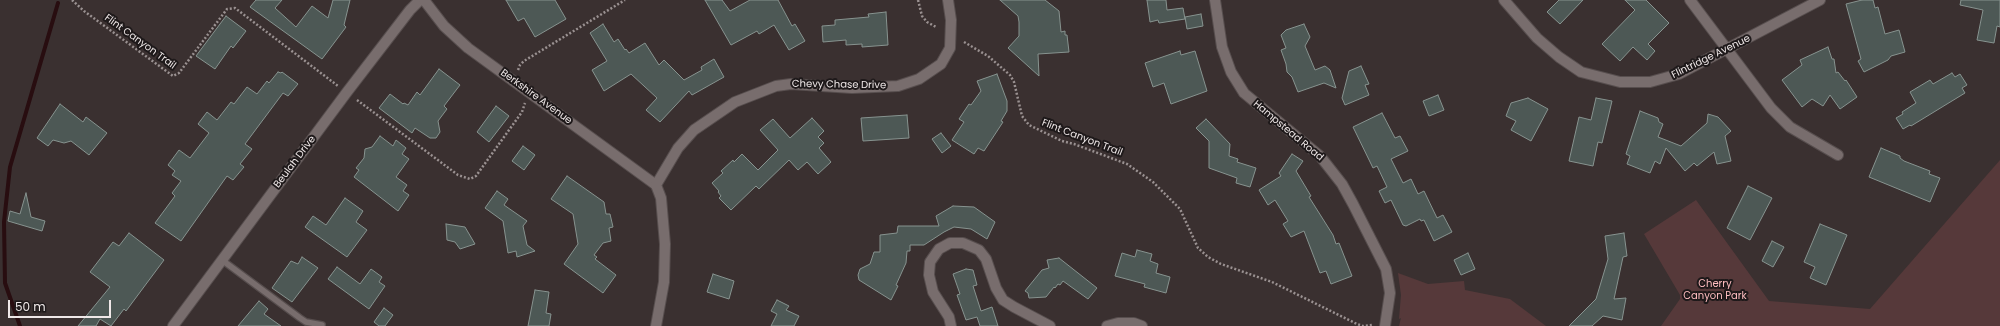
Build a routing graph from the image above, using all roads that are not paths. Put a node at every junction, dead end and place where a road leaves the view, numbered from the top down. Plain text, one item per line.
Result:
1 (420, 0) edge
2 (424, 0) edge
3 (948, 0) edge
4 (1215, 0) edge
5 (1504, 0) edge
6 (1690, 0) edge
7 (1820, 0) edge
8 (1729, 49) junction
9 (1838, 155) dead end
10 (656, 185) junction
11 (222, 260) junction
12 (322, 325) dead end
13 (173, 326) edge
14 (656, 326) edge
15 (951, 326) edge
16 (1050, 326) edge
17 (1107, 326) edge
18 (1142, 326) edge
19 (1385, 326) edge

1 - 11 street, Beulah Drive
2 - 10 street, Berkshire Avenue
3 - 10 street, Chevy Chase Drive
4 - 19 street, Hampstead Road
5 - 8 street, Flintridge Avenue
6 - 8 street
7 - 8 street, Flintridge Avenue
8 - 9 street
10 - 14 street
11 - 12 lane
11 - 13 street, Beulah Drive
15 - 16 street
17 - 18 street

